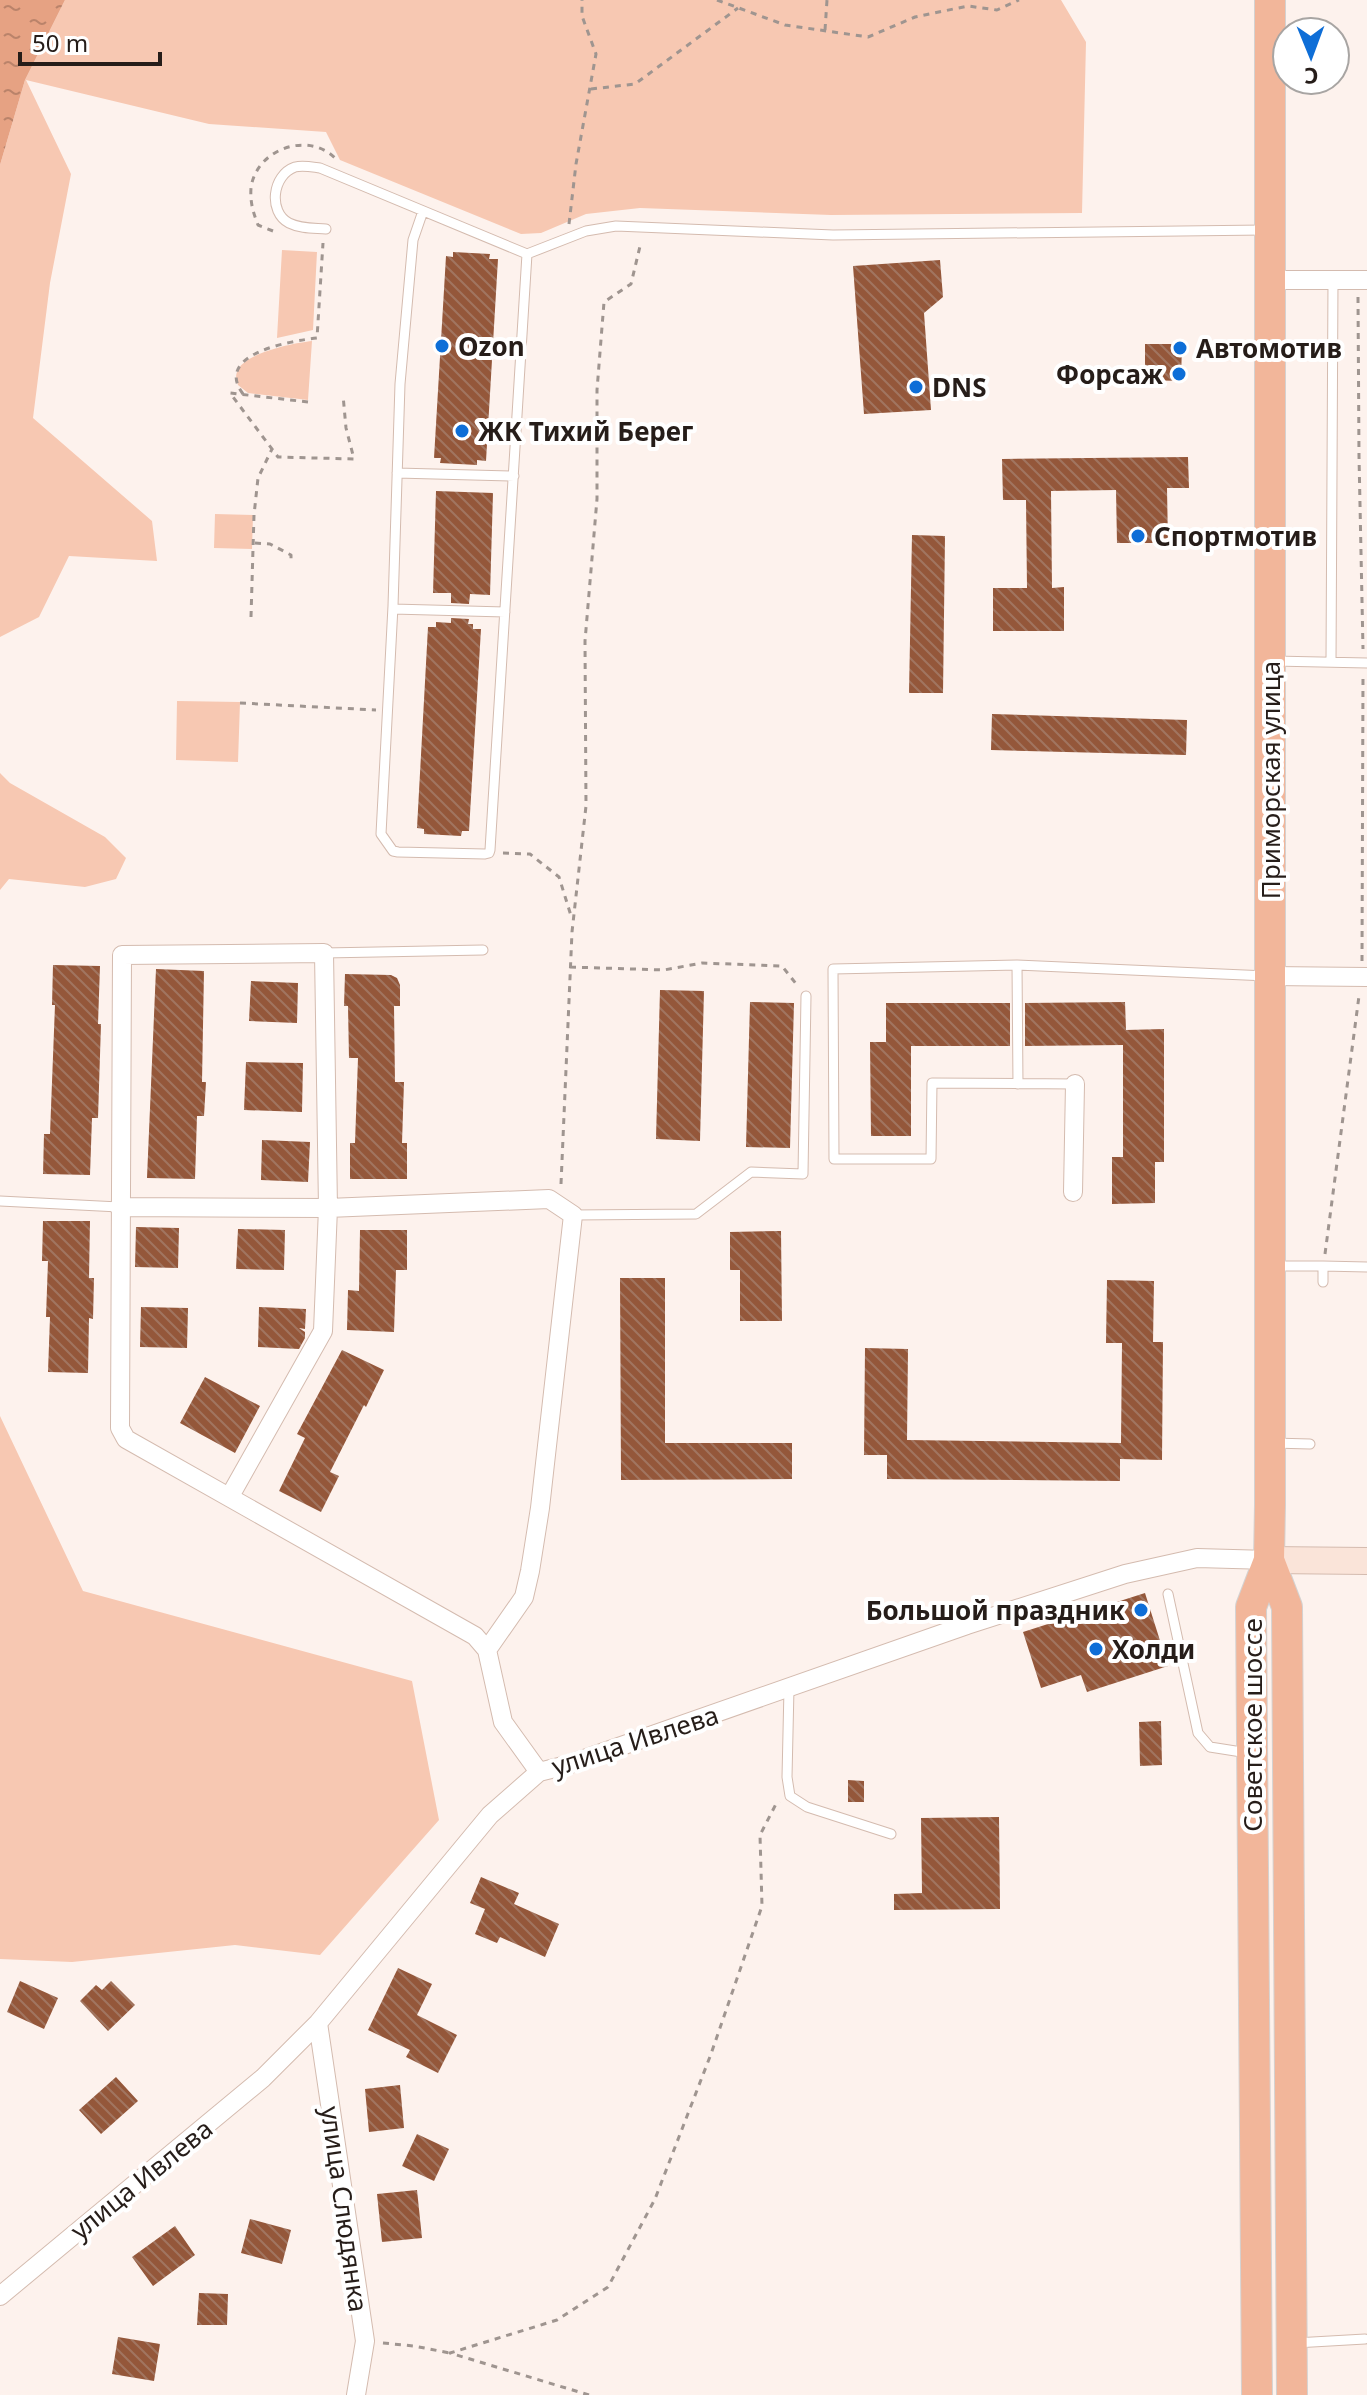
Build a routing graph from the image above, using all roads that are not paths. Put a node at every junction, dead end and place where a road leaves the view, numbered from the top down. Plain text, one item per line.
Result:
1 (1270, 0) edge
2 (423, 211) junction
3 (1271, 230) junction
4 (325, 233) road end
5 (527, 254) junction
6 (1271, 280) junction
7 (1363, 280) edge
8 (1333, 281) junction
9 (397, 473) junction
10 (514, 476) junction
11 (393, 609) junction
12 (505, 612) junction
13 (1270, 661) junction
14 (1331, 662) junction
15 (1365, 663) edge
16 (483, 950) dead end
17 (324, 953) junction
18 (1017, 965) junction
19 (1270, 976) junction
20 (1364, 977) edge
21 (806, 996) road end
22 (1018, 1084) junction
23 (1075, 1084) joint
24 (1073, 1192) dead end
25 (0, 1201) edge
26 (119, 1207) junction
27 (328, 1208) junction
28 (567, 1211) junction
29 (1269, 1266) junction
30 (1323, 1266) junction
31 (1367, 1267) edge
32 (1323, 1282) dead end
33 (1269, 1442) junction
34 (1310, 1444) dead end
35 (230, 1496) junction
36 (1269, 1560) junction
37 (1367, 1561) edge
38 (1168, 1594) dead end
39 (487, 1650) junction
40 (789, 1688) junction
41 (1252, 1753) junction
42 (539, 1772) junction
43 (891, 1834) dead end
44 (318, 2023) junction
45 (0, 2296) edge
46 (1365, 2339) edge
47 (1292, 2343) junction
48 (356, 2395) edge
49 (1257, 2395) edge
50 (1292, 2395) edge

1 - 3 highway, Приморская улица
2 - 4 lane
2 - 5 lane
2 - 9 lane
3 - 5 lane
3 - 6 highway, Приморская улица
5 - 10 lane
6 - 8 street
6 - 13 highway, Приморская улица
7 - 8 street
8 - 14 lane
9 - 10 lane
9 - 11 lane
10 - 12 lane
11 - 12 lane
11 - 12 lane
13 - 14 lane
13 - 19 highway, Приморская улица
14 - 15 lane
16 - 17 lane
17 - 26 street
17 - 27 street
18 - 19 lane
18 - 22 lane
18 - 22 lane
19 - 20 street
19 - 29 highway, Приморская улица
21 - 28 lane
22 - 23 lane
23 - 24 street
25 - 26 lane
26 - 27 street
26 - 35 street
27 - 28 street
27 - 35 street
28 - 39 street
29 - 30 lane
29 - 33 highway, Приморская улица
30 - 31 lane
30 - 32 lane
33 - 34 lane
33 - 36 highway, Приморская улица
35 - 39 street
36 - 37 main road
36 - 40 street, улица Ивлева
36 - 41 highway, Советское шоссе
36 - 47 highway, Советское шоссе
38 - 41 lane
39 - 42 street
40 - 42 street, улица Ивлева
40 - 43 lane
41 - 49 highway, Советское шоссе
42 - 44 street, улица Ивлева
44 - 45 street, улица Ивлева
44 - 48 street, улица Слюдянка
46 - 47 lane
47 - 50 highway, Советское шоссе

